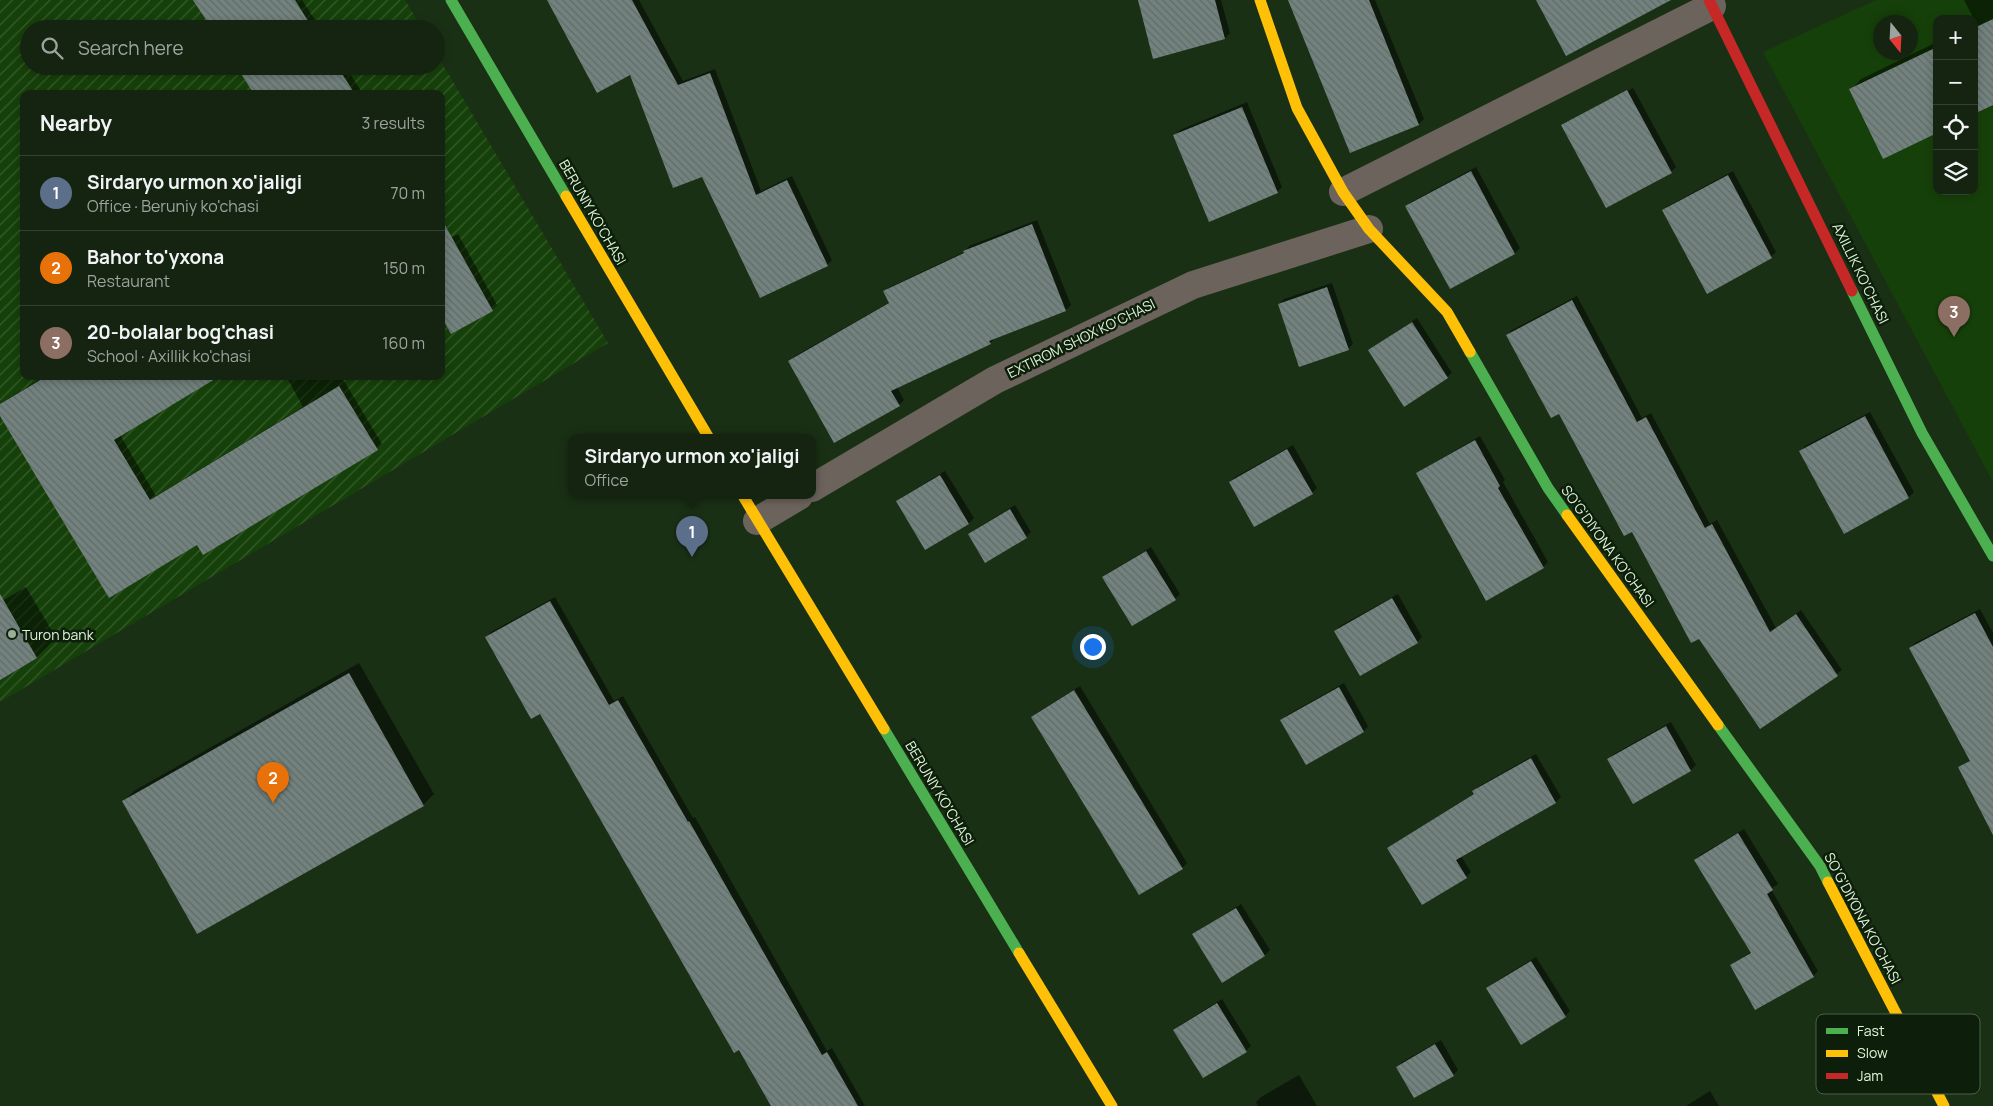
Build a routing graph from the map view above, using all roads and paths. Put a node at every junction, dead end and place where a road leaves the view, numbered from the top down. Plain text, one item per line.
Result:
1 (451, 0) edge
2 (1260, 0) edge
3 (1710, 3) edge
4 (1343, 192) junction
5 (1369, 229) junction
6 (707, 434) edge
7 (816, 486) edge
8 (745, 499) edge
9 (795, 499) edge
10 (757, 521) junction
11 (1993, 556) edge
12 (1896, 1014) edge
13 (1938, 1094) edge
14 (1112, 1106) edge
15 (1944, 1106) edge

1 - 6 street, BERUNIY KO'CHASI
2 - 4 street, SO'G'DIYONA KO'CHASI
3 - 4 street
3 - 11 street, AXILLIK KO'CHASI
4 - 5 street, SO'G'DIYONA KO'CHASI
5 - 7 street, EXTIROM SHOX KO'CHASI
5 - 12 street, SO'G'DIYONA KO'CHASI
8 - 10 street, BERUNIY KO'CHASI
9 - 10 street
10 - 14 street, BERUNIY KO'CHASI
13 - 15 street, SO'G'DIYONA KO'CHASI

